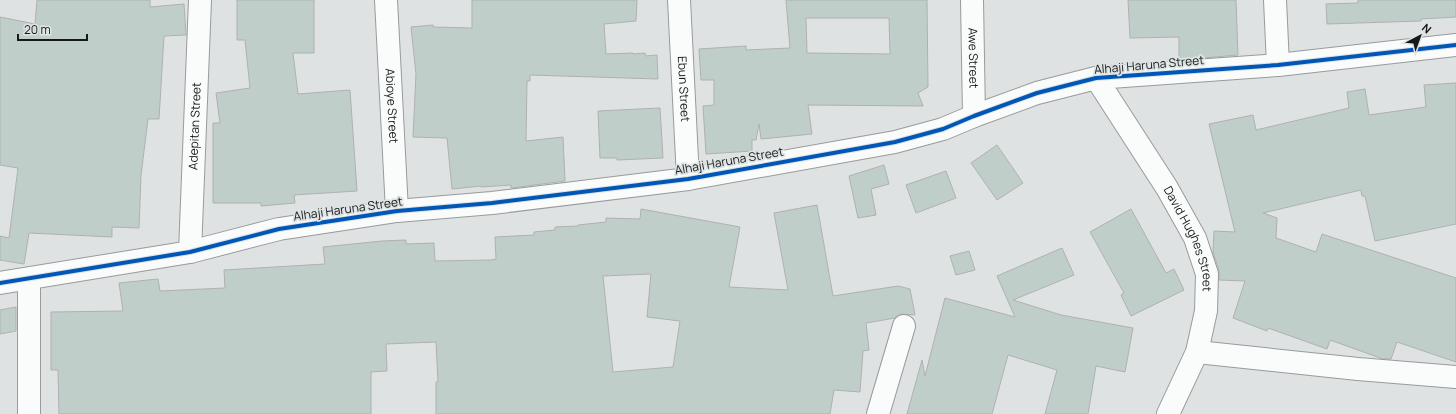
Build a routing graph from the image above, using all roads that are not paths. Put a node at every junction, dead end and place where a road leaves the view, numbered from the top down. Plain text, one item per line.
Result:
1 (200, 0) edge
2 (386, 0) edge
3 (679, 0) edge
4 (972, 0) edge
5 (1275, 0) edge
6 (1456, 45) edge
7 (1278, 65) junction
8 (1096, 78) junction
9 (974, 116) junction
10 (688, 179) junction
11 (397, 212) junction
12 (190, 252) junction
13 (29, 279) junction
14 (0, 283) edge
15 (904, 326) dead end
16 (1197, 352) junction
17 (1456, 377) edge
18 (29, 414) edge
19 (878, 414) edge
20 (1168, 414) edge

1 - 12 street, Adepitan Street
2 - 11 street, Abioye Street
3 - 10 street, Ebun Street
4 - 9 street, Awe Street
5 - 7 street
6 - 7 street, Alhaji Haruna Street
7 - 8 street, Alhaji Haruna Street
8 - 9 street, Alhaji Haruna Street
8 - 16 street, David Hughes Street
9 - 10 street, Alhaji Haruna Street
10 - 11 street, Alhaji Haruna Street
11 - 12 street, Alhaji Haruna Street
12 - 13 street, Alhaji Haruna Street
13 - 14 street, Alhaji Haruna Street
13 - 18 street
15 - 19 street
16 - 17 street
16 - 20 street, David Hughes Street

